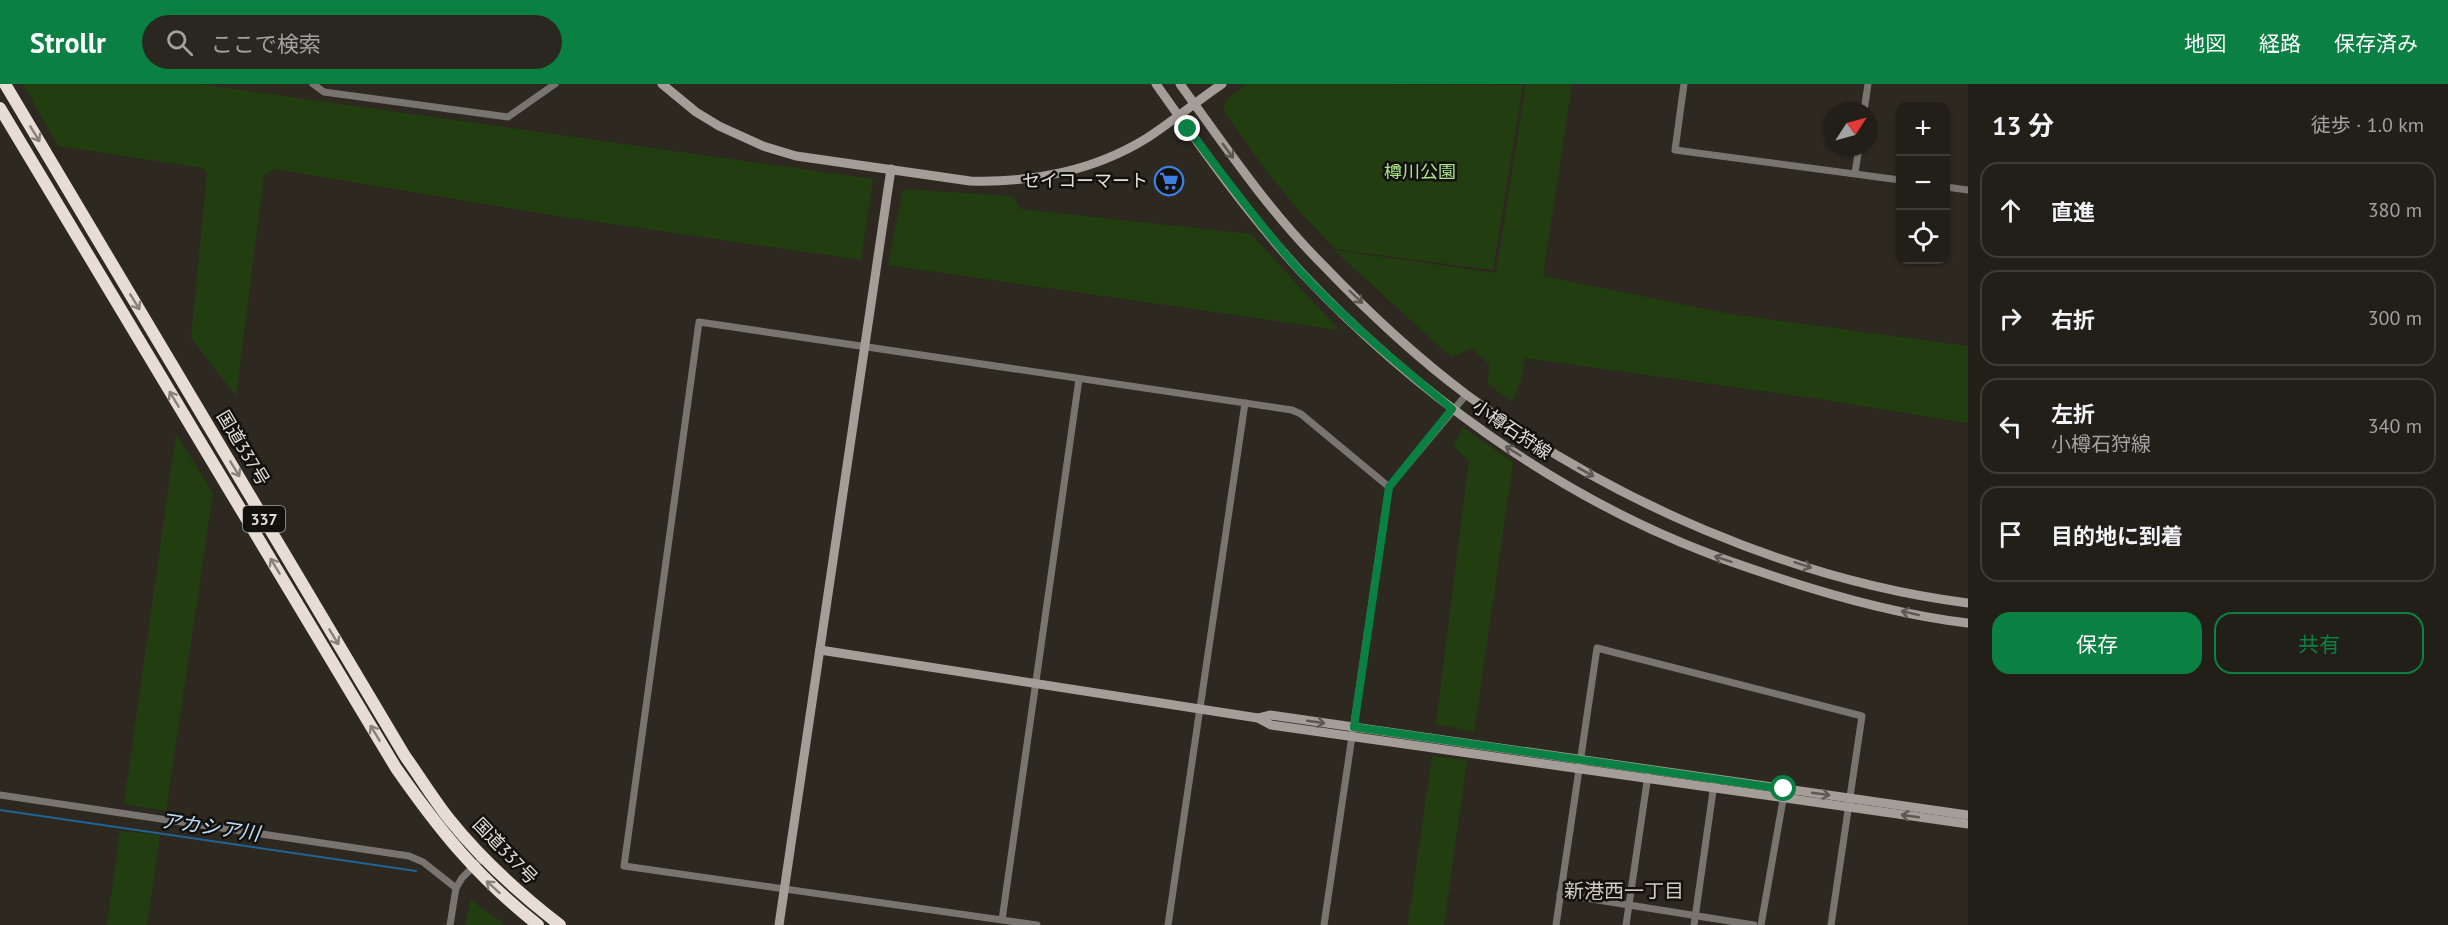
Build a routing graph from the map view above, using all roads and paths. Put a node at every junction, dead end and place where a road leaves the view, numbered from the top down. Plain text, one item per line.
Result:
1 (5, 84) edge
2 (313, 84) edge
3 (555, 84) edge
4 (662, 84) edge
5 (1156, 84) edge
6 (1180, 84) edge
7 (1222, 84) edge
8 (1684, 84) edge
9 (1868, 84) edge
10 (1865, 102) edge
11 (1194, 104) junction
12 (0, 108) edge
13 (1178, 115) junction
14 (1858, 156) edge
15 (891, 170) junction
16 (1855, 173) junction
17 (1896, 179) edge
18 (1950, 188) edge
19 (1968, 190) edge
20 (865, 347) junction
21 (1079, 379) junction
22 (1466, 394) junction
23 (1245, 403) junction
24 (1452, 409) junction
25 (1389, 487) junction
26 (1968, 603) edge
27 (1968, 623) edge
28 (820, 650) junction
29 (1034, 684) junction
30 (1200, 709) junction
31 (1354, 732) junction
32 (1579, 764) junction
33 (1648, 774) junction
34 (1714, 783) junction
35 (1784, 793) junction
36 (0, 795) edge
37 (1849, 803) junction
38 (1968, 815) edge
39 (1968, 824) edge
40 (483, 857) junction
41 (473, 868) junction
42 (785, 887) junction
43 (456, 888) junction
44 (1560, 894) junction
45 (1629, 905) junction
46 (1696, 916) junction
47 (1002, 920) junction
48 (450, 925) edge
49 (538, 925) edge
50 (560, 925) edge
51 (780, 925) edge
52 (1037, 925) edge
53 (1168, 925) edge
54 (1324, 925) edge
55 (1556, 925) edge
56 (1626, 925) edge
57 (1694, 925) edge
58 (1754, 925) edge
59 (1761, 925) edge
60 (1831, 925) edge

1 -> 40 highway, 国道337号 / 337
2 - 3 street
4 - 15 street
5 - 13 street, 小樽石狩線
6 - 11 street, 小樽石狩線
7 - 11 street
8 - 16 street
9 - 10 street
11 - 13 street
11 -> 22 street, 小樽石狩線
41 -> 12 highway, 国道337号 / 337
13 - 15 street
13 - 24 street, 小樽石狩線
14 - 16 street
15 - 20 street
16 - 17 street
18 - 19 street
20 - 21 street
20 - 28 street
20 - 42 street
21 - 23 street
21 - 29 street
22 - 24 street
22 -> 26 street, 小樽石狩線
23 - 25 street
23 - 30 street
24 - 25 street
27 -> 24 street, 小樽石狩線
25 - 31 street
28 - 29 street
28 - 42 street
29 - 30 street
29 - 47 street
30 - 31 street
30 - 53 street
31 - 32 street
31 - 54 street
32 - 33 street
32 - 37 street
32 - 44 street
33 - 34 street
33 - 45 street
34 - 35 street
34 - 46 street
35 - 37 street
35 - 59 street
36 - 43 street
37 - 38 street
39 -> 37 street
37 - 60 street
40 - 41 street
40 - 50 highway, 国道337号 / 337
41 - 43 street
49 -> 41 highway, 国道337号 / 337
42 - 47 street
42 - 51 street
43 - 48 street
44 - 45 street
44 - 55 street
45 - 46 street
45 - 56 street
46 - 57 street
46 - 58 street
47 - 52 street

